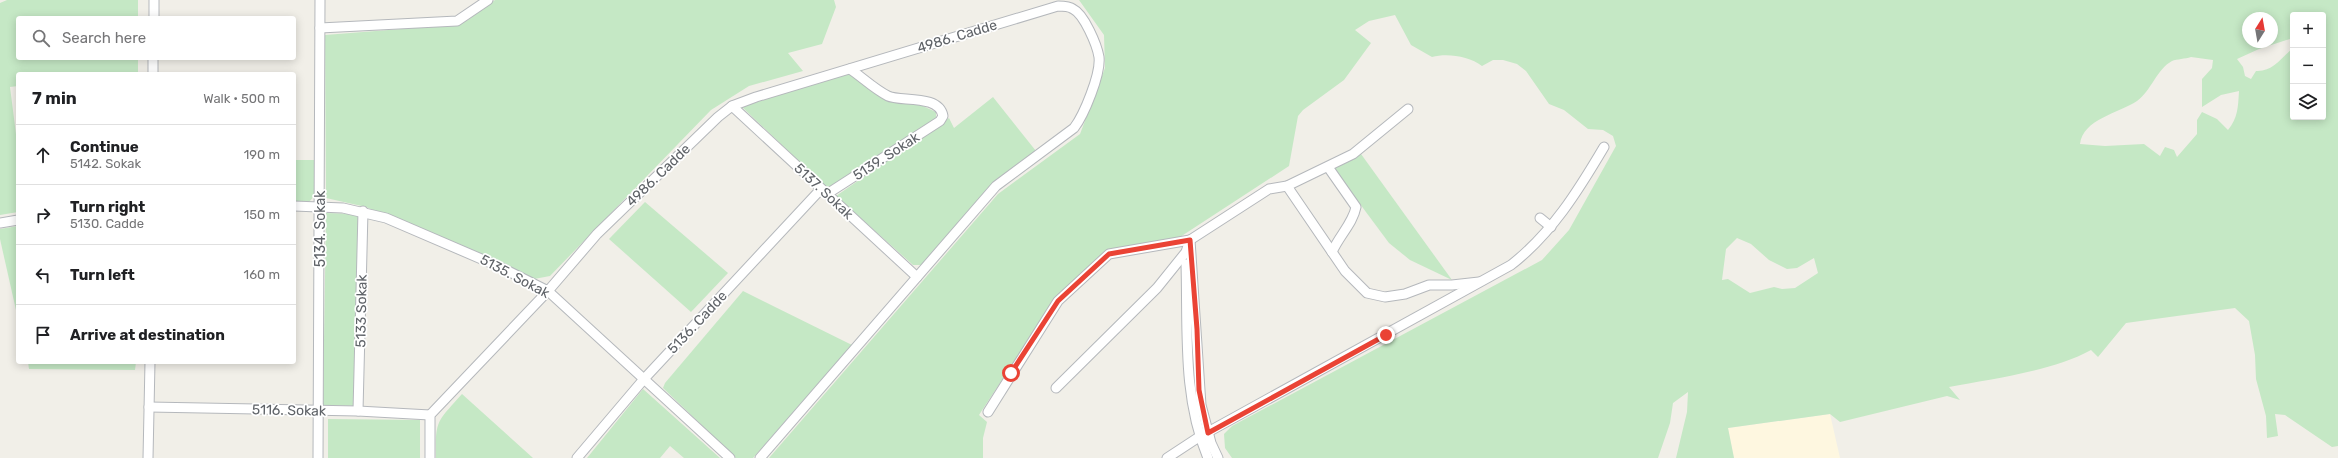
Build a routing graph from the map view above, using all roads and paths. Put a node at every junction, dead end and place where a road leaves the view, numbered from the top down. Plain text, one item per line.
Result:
1 (154, 0) edge
2 (320, 0) edge
3 (488, 0) edge
4 (154, 16) edge
5 (320, 28) junction
6 (153, 60) edge
7 (850, 68) junction
8 (153, 72) edge
9 (732, 106) junction
10 (1408, 109) dead end
11 (1604, 146) dead end
12 (1328, 167) junction
13 (1287, 186) junction
14 (824, 191) junction
15 (296, 206) edge
16 (321, 207) junction
17 (363, 211) junction
18 (1540, 218) dead end
19 (16, 220) edge
20 (0, 223) edge
21 (1551, 227) junction
22 (1190, 240) junction
23 (1186, 252) junction
24 (1332, 252) junction
25 (917, 277) junction
26 (1485, 281) junction
27 (548, 291) junction
28 (150, 364) edge
29 (644, 379) junction
30 (1056, 388) dead end
31 (149, 408) junction
32 (319, 410) junction
33 (358, 411) junction
34 (988, 412) dead end
35 (430, 415) junction
36 (1203, 435) junction
37 (148, 458) edge
38 (318, 458) edge
39 (430, 458) edge
40 (577, 458) edge
41 (730, 458) edge
42 (760, 458) edge
43 (1168, 458) edge
44 (1208, 458) edge
45 (1218, 458) edge

1 - 4 street
2 - 5 street, 5134. Sokak
3 - 5 street
5 - 16 street, 5134. Sokak
6 - 8 street
7 - 9 street, 4986. Cadde
7 - 14 street, 5139. Sokak
7 - 25 street, 4986. Cadde
9 - 14 street, 5137. Sokak
9 - 27 street, 4986. Cadde
10 - 12 street
11 - 21 street
12 - 13 street
12 - 24 street
13 - 22 street
13 - 24 street
14 - 25 street, 5137. Sokak
14 - 29 street, 5136. Cadde
15 - 16 street, 5135. Sokak
16 - 17 street, 5135. Sokak
16 - 32 street, 5134. Sokak
17 - 27 street, 5135. Sokak
17 - 33 street, 5133 Sokak
18 - 21 street
19 - 20 street
21 - 26 street
22 - 23 street
22 - 34 street
22 - 36 street
23 - 30 street
23 - 36 street
24 - 26 street
25 - 42 street, 4986. Cadde
26 - 36 street
27 - 29 street, 5135. Sokak
27 - 35 street, 4986. Cadde
28 - 31 street
29 - 40 street, 5136. Cadde
29 - 41 street, 5135. Sokak
31 - 32 street, 5116. Sokak
31 - 37 street
32 - 33 street, 5116. Sokak
32 - 38 street, 5134. Sokak
33 - 35 street, 5116. Sokak
35 - 39 street
36 - 43 street
36 - 44 street
36 - 45 street

